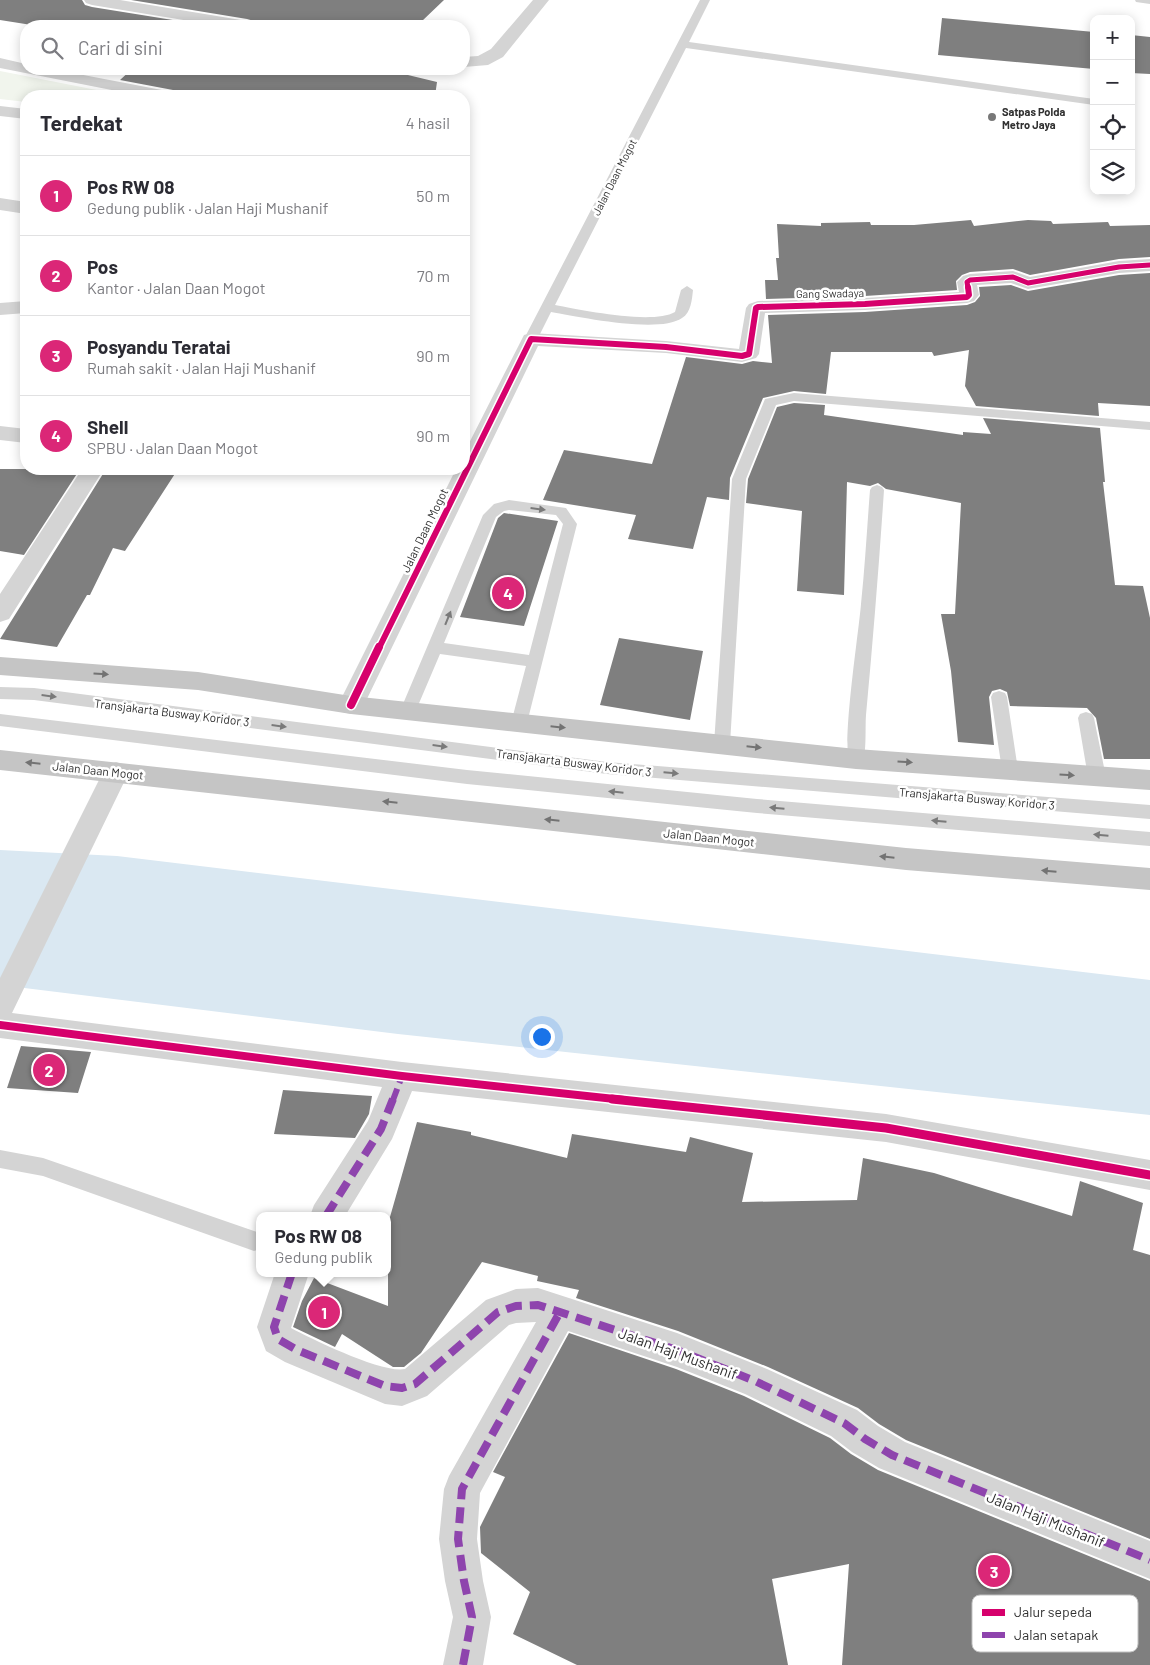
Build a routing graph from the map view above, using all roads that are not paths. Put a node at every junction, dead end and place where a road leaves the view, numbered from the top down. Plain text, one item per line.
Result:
1 (92, 0) edge
2 (541, 0) edge
3 (705, 0) edge
4 (1140, 0) edge
5 (1150, 1) edge
6 (210, 20) edge
7 (682, 44) junction
8 (470, 62) edge
9 (0, 64) edge
10 (20, 68) edge
11 (57, 75) edge
12 (136, 90) edge
13 (1090, 101) edge
14 (0, 111) edge
15 (20, 113) edge
16 (0, 204) edge
17 (20, 207) edge
18 (1150, 265) edge
19 (687, 290) dead end
20 (20, 307) edge
21 (0, 308) edge
22 (547, 308) junction
23 (531, 339) junction
24 (1150, 426) edge
25 (0, 433) edge
26 (20, 435) edge
27 (470, 463) edge
28 (89, 475) edge
29 (464, 475) edge
30 (877, 490) dead end
31 (0, 613) edge
32 (436, 648) junction
33 (534, 661) junction
34 (0, 666) edge
35 (0, 693) edge
36 (1000, 697) dead end
37 (351, 705) junction
38 (408, 711) junction
39 (1086, 718) dead end
40 (0, 720) edge
41 (519, 723) junction
42 (722, 744) junction
43 (856, 759) junction
44 (0, 760) edge
45 (1010, 770) junction
46 (116, 772) junction
47 (1097, 777) junction
48 (1150, 780) edge
49 (1150, 812) edge
50 (1150, 839) edge
51 (1150, 879) edge
52 (1, 1010) edge
53 (402, 1076) junction
54 (0, 1159) edge
55 (1150, 1174) edge
56 (329, 1212) edge
57 (254, 1241) dead end
58 (291, 1277) edge
59 (560, 1312) junction
60 (1150, 1560) edge
61 (464, 1665) edge

1 - 6 street
2 - 8 street
3 - 7 lane, Jalan Daan Mogot
4 - 5 lane
7 - 13 lane
7 - 22 lane, Jalan Daan Mogot
9 - 10 street
11 - 12 street
14 - 15 street
16 - 17 street
18 - 23 street, Gang Swadaya
19 - 22 lane
20 - 21 street
22 - 23 lane, Jalan Daan Mogot
23 - 27 street, Jalan Daan Mogot
24 - 42 lane
25 - 26 street
28 - 31 street
29 - 37 street, Jalan Daan Mogot
30 - 43 lane
32 - 33 lane
32 -> 33 lane
32 - 38 lane
33 - 41 lane
34 -> 37 highway
35 -> 49 lane, Transjakarta Busway Koridor 3
36 - 45 lane
37 - 38 highway
38 - 41 highway
39 - 47 lane
50 -> 40 lane, Transjakarta Busway Koridor 3
41 -> 42 highway
42 -> 43 highway
43 -> 45 highway
46 -> 44 highway, Jalan Daan Mogot
45 -> 47 highway
51 -> 46 highway, Jalan Daan Mogot
46 - 52 street
47 - 48 highway
52 - 53 street
53 - 55 street
53 - 56 street
54 - 57 lane
58 - 59 street, Jalan Haji Mushanif
59 - 60 street, Jalan Haji Mushanif
59 - 61 street

